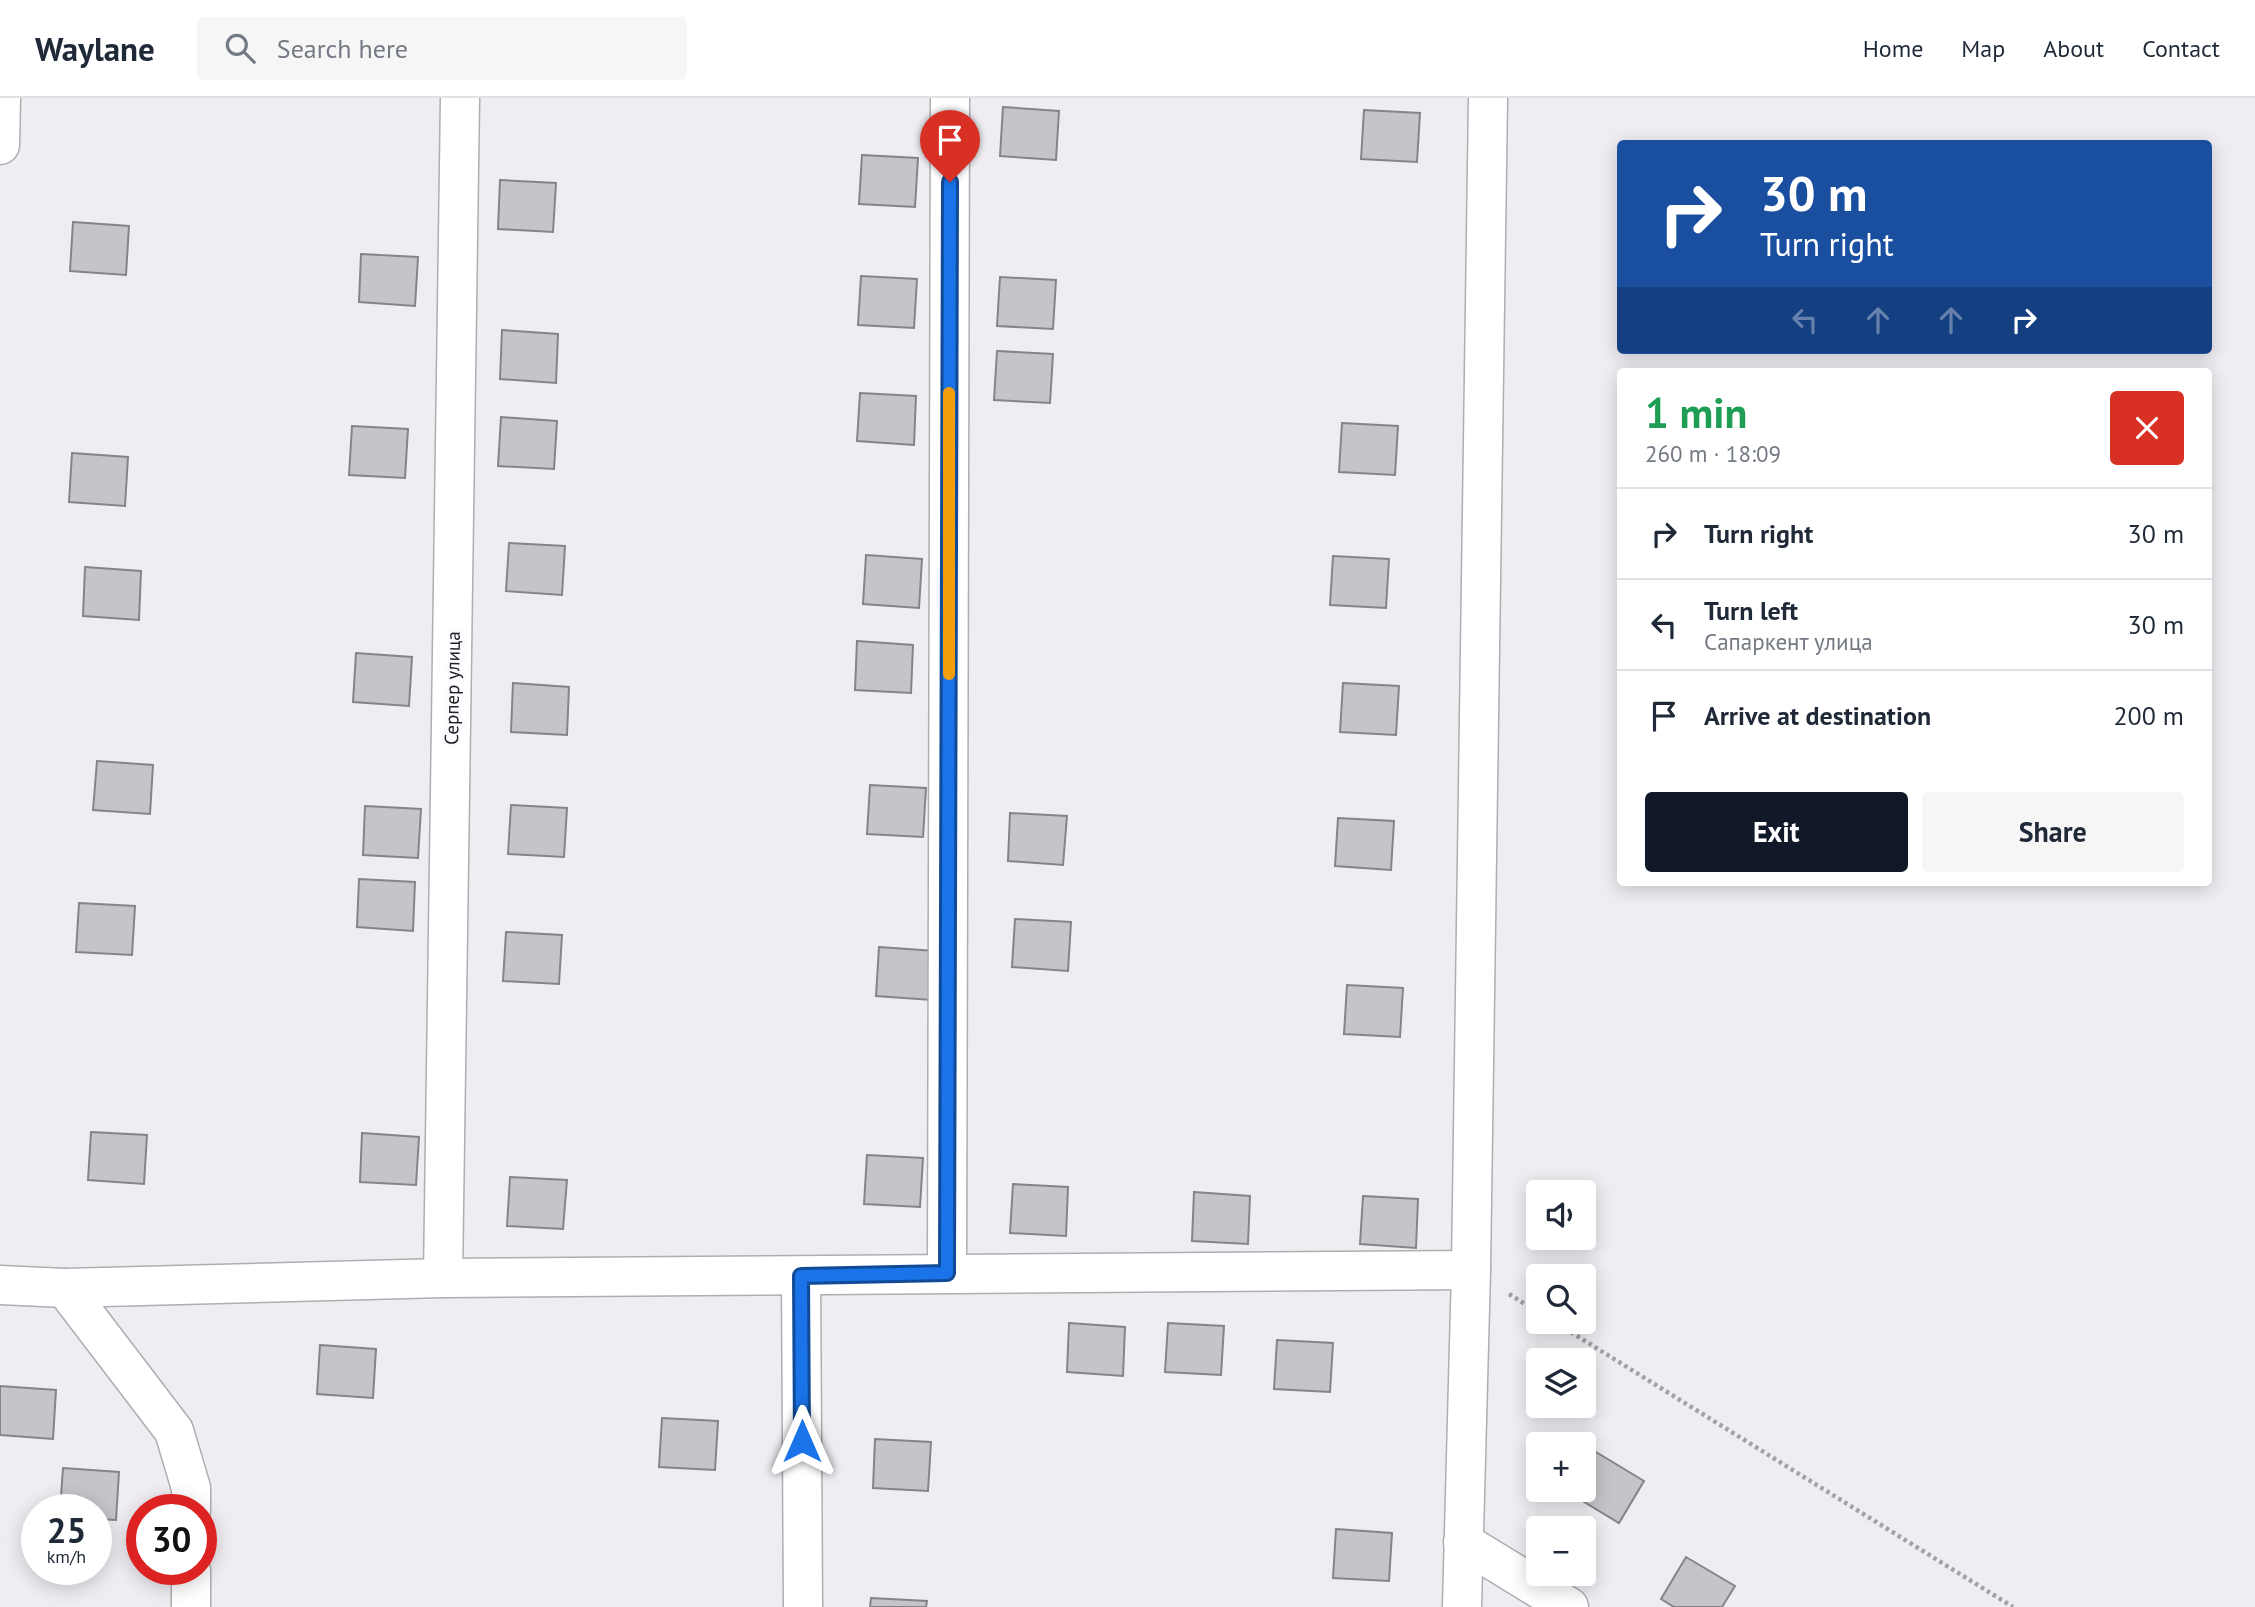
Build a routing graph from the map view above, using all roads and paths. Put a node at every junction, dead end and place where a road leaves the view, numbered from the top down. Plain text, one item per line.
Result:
1 (1, 98) edge
2 (460, 98) edge
3 (950, 98) edge
4 (1488, 98) edge
5 (0, 145) edge
6 (1472, 1270) junction
7 (947, 1273) junction
8 (801, 1276) junction
9 (443, 1278) junction
10 (0, 1285) edge
11 (65, 1288) junction
12 (1574, 1334) edge
13 (191, 1494) edge
14 (1463, 1542) junction
15 (191, 1585) edge
16 (191, 1607) edge
17 (803, 1607) edge
18 (1462, 1607) edge
19 (1569, 1607) edge
20 (2013, 1607) edge

1 - 5 street
2 - 9 street, Серпер улица
3 - 7 street
4 - 6 street
6 - 7 street
6 - 14 street
7 - 8 street
8 - 9 street
8 - 17 street
9 - 11 street
10 - 11 street
11 - 13 street
12 - 20 path
14 - 18 street
14 - 19 street
15 - 16 street

